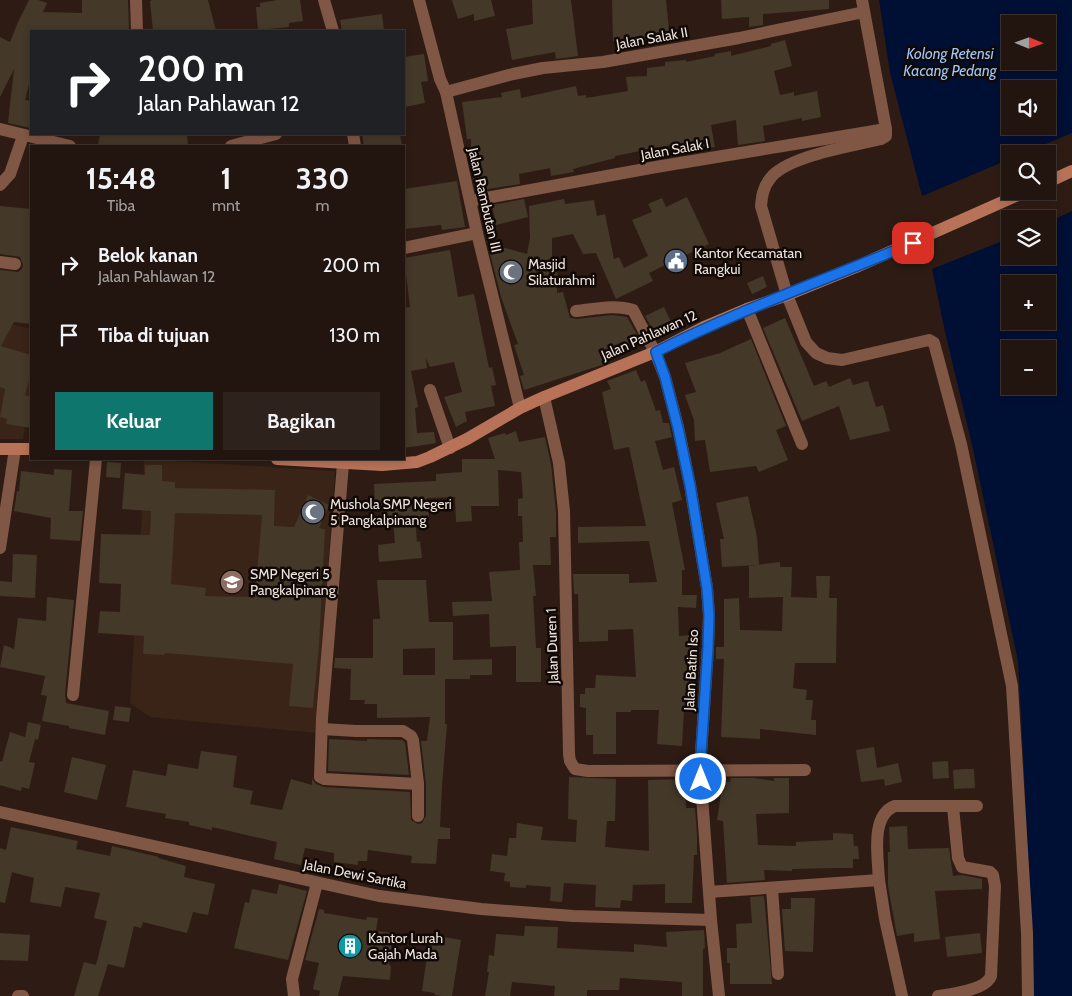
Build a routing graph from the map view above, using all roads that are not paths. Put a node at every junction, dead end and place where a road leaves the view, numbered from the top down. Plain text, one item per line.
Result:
1 (136, 0) edge
2 (324, 0) edge
3 (420, 0) edge
4 (863, 6) edge
5 (137, 30) edge
6 (332, 30) edge
7 (446, 92) junction
8 (0, 129) edge
9 (886, 129) junction
10 (272, 135) edge
11 (23, 136) junction
12 (65, 145) edge
13 (235, 145) edge
14 (1072, 171) edge
15 (1056, 178) edge
16 (0, 185) edge
17 (1007, 200) edge
18 (470, 202) junction
19 (477, 233) junction
20 (405, 248) edge
21 (0, 262) edge
22 (15, 264) dead end
23 (787, 295) junction
24 (747, 309) junction
25 (576, 311) dead end
26 (656, 352) junction
27 (430, 390) dead end
28 (544, 397) junction
29 (520, 408) junction
30 (802, 444) dead end
31 (450, 448) junction
32 (0, 449) edge
33 (30, 449) edge
34 (15, 450) junction
35 (96, 460) edge
36 (290, 460) edge
37 (342, 464) junction
38 (0, 548) edge
39 (73, 695) dead end
40 (322, 729) junction
41 (700, 769) junction
42 (805, 770) dead end
43 (418, 784) junction
44 (977, 806) dead end
45 (953, 807) junction
46 (0, 812) edge
47 (418, 816) dead end
48 (879, 880) junction
49 (317, 883) junction
50 (772, 888) junction
51 (709, 892) junction
52 (711, 920) junction
53 (778, 974) dead end
54 (18, 996) edge
55 (23, 996) edge
56 (294, 996) edge
57 (719, 996) edge
58 (902, 996) edge
59 (938, 996) edge
60 (1028, 996) edge

1 - 5 street
2 - 6 street
3 - 7 street, Jalan Rambutan III
4 - 7 street, Jalan Salak II
4 - 9 street
7 - 18 street, Jalan Rambutan III
8 - 11 street
9 - 18 street, Jalan Salak I
9 - 23 street
10 - 13 street
11 - 12 street
11 - 16 street
14 - 15 main road
17 - 23 main road, Jalan Pahlawan 12
18 - 19 street, Jalan Rambutan III
19 - 20 street
19 - 29 street, Jalan Rambutan III
21 - 22 street
23 - 24 main road, Jalan Pahlawan 12
23 - 60 street
24 - 26 main road, Jalan Pahlawan 12
24 - 30 street
25 - 26 street, Jalan Batin Iso
26 - 28 main road, Jalan Pahlawan 12
26 - 41 street, Jalan Batin Iso
27 - 31 street
28 - 29 main road, Jalan Pahlawan 12
28 - 41 street, Jalan Duren 1
29 - 31 main road, Jalan Pahlawan 12
31 - 37 main road, Jalan Pahlawan 12
32 - 34 main road
33 - 34 main road
34 - 38 street
35 - 39 street
36 - 37 main road, Jalan Pahlawan 12
37 - 40 street
40 - 43 street
40 - 43 street
41 - 42 street, Jalan Duren 1
41 - 51 street, Jalan Batin Iso
43 - 47 street
44 - 45 street
45 - 48 street
45 - 59 street
46 - 49 street, Jalan Dewi Sartika
48 - 50 street
48 - 58 street
49 - 52 street, Jalan Dewi Sartika
49 - 56 street
50 - 51 street
50 - 53 street
51 - 52 street, Jalan Batin Iso
52 - 57 street, Jalan Batin Iso
54 - 55 street

